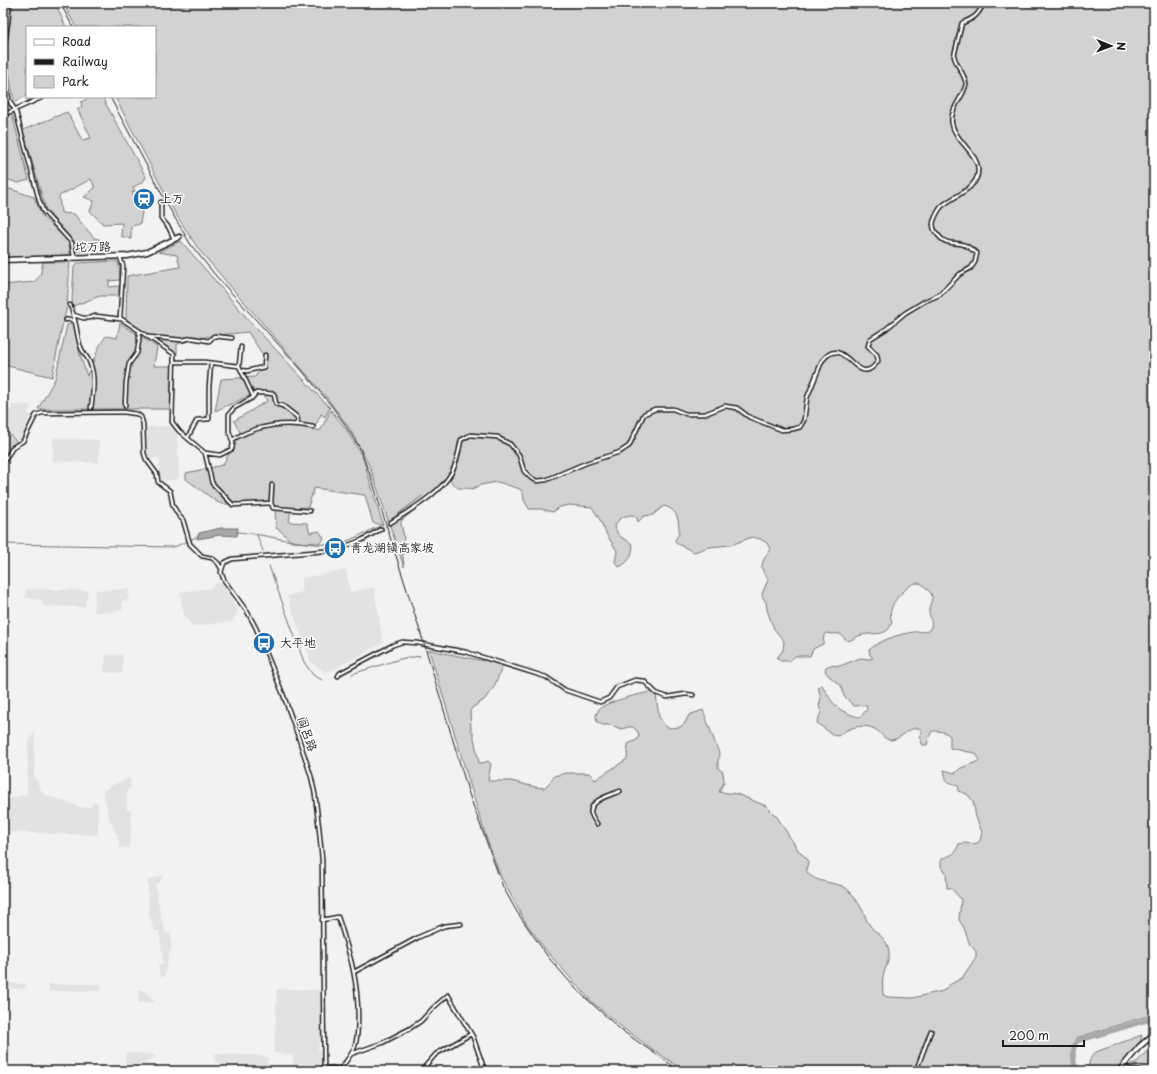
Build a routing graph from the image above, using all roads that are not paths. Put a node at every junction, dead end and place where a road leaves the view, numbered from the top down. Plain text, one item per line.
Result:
1 (9, 3) edge
2 (984, 3) edge
3 (3, 54) edge
4 (40, 98) edge
5 (14, 109) junction
6 (3, 115) edge
7 (161, 202) dead end
8 (179, 237) tunnel mouth
9 (174, 239) junction
10 (120, 257) junction
11 (74, 258) junction
12 (3, 260) edge
13 (70, 305) dead end
14 (74, 315) junction
15 (120, 319) junction
16 (66, 320) dead end
17 (76, 322) junction
18 (139, 332) junction
19 (148, 337) junction
20 (232, 338) dead end
21 (241, 347) dead end
22 (265, 355) dead end
23 (174, 362) junction
24 (211, 363) junction
25 (239, 366) junction
26 (241, 370) junction
27 (253, 396) junction
28 (125, 406) dead end
29 (91, 408) dead end
30 (296, 424) junction
31 (313, 427) dead end
32 (188, 437) junction
33 (232, 440) junction
34 (205, 453) junction
35 (3, 463) edge
36 (272, 485) dead end
37 (270, 503) junction
38 (310, 511) dead end
39 (390, 523) tunnel mouth
40 (381, 529) tunnel mouth
41 (222, 568) junction
42 (338, 676) dead end
43 (693, 695) dead end
44 (620, 791) dead end
45 (597, 824) dead end
46 (322, 920) junction
47 (461, 924) dead end
48 (354, 972) junction
49 (930, 1031) dead end
50 (471, 1034) junction
51 (1154, 1034) edge
52 (351, 1054) junction
53 (339, 1069) junction
54 (1120, 1070) edge
55 (346, 1071) edge
56 (421, 1071) edge
57 (485, 1071) edge
58 (918, 1071) edge
59 (1140, 1071) edge

1 - 3 street
2 - 39 street
3 - 5 street
4 - 5 street
5 - 6 street
5 - 11 street
7 - 9 street
8 - 9 main road, 坨万路
9 - 10 main road, 坨万路
10 - 11 main road, 坨万路
10 - 15 street
11 - 12 main road, 坨万路
13 - 14 street
14 - 15 street
14 - 17 street
15 - 18 street
16 - 17 street
17 - 29 street
18 - 19 street
18 - 28 street
19 - 20 street
19 - 23 street
21 - 25 street
22 - 26 street
23 - 24 street
23 - 32 street
24 - 25 street
24 - 32 street
25 - 26 street
26 - 27 street
27 - 30 street
27 - 33 street
30 - 31 street
30 - 33 street
32 - 34 street
33 - 34 street
34 - 37 street
35 - 41 street
36 - 37 street
37 - 38 street
40 - 41 street
41 - 46 street, 阎吕路
42 - 43 street
44 - 45 street
46 - 48 street
46 - 53 street, 阎吕路
47 - 48 street
48 - 52 street
49 - 58 street
50 - 52 street
50 - 56 street
50 - 57 street
51 - 54 main road
52 - 53 street
53 - 55 street
54 - 59 street

